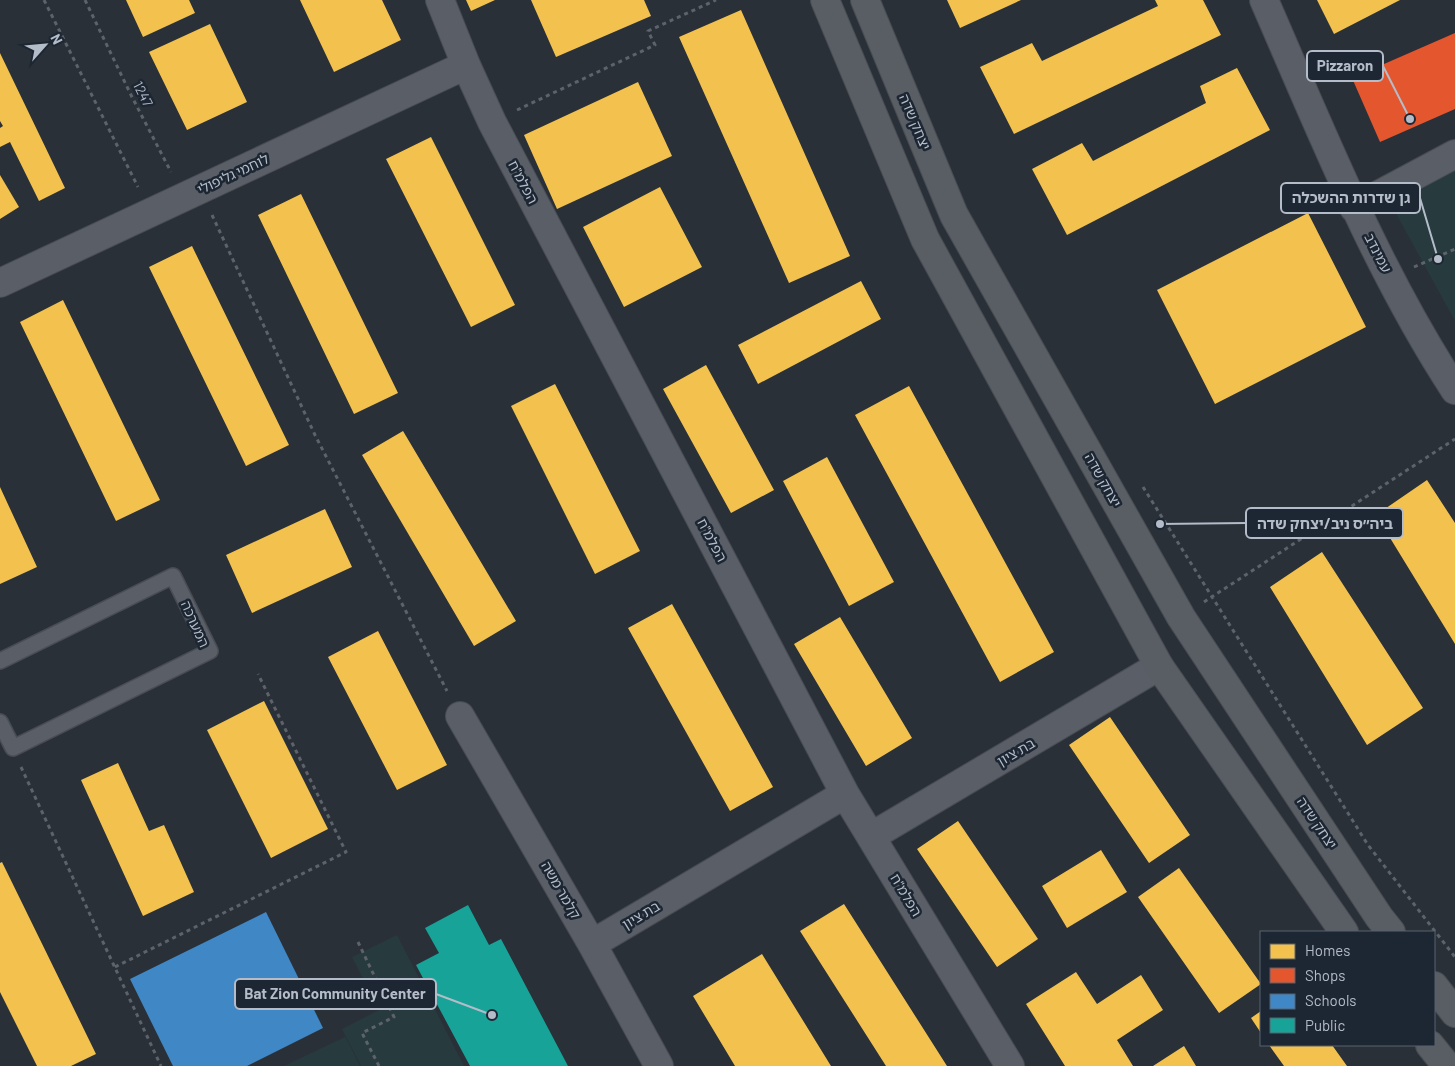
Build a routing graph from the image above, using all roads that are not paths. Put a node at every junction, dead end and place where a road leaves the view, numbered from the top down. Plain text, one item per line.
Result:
1 (440, 0) edge
2 (825, 0) edge
3 (865, 0) edge
4 (1264, 0) edge
5 (466, 65) junction
6 (1455, 154) edge
7 (1354, 208) junction
8 (0, 283) edge
9 (1446, 357) edge
10 (1455, 390) edge
11 (0, 661) edge
12 (1159, 666) junction
13 (460, 716) road end
14 (0, 722) edge
15 (845, 794) junction
16 (872, 836) junction
17 (1343, 931) edge
18 (1390, 931) edge
19 (592, 944) junction
20 (1435, 987) edge
21 (1455, 1013) edge
22 (1431, 1046) edge
23 (659, 1066) edge
24 (1010, 1066) edge
25 (1447, 1066) edge

1 - 5 street, הפלמ"ח
2 - 12 street
3 - 18 street, יצחק שדה
4 - 7 street, עמינדב
5 - 8 street, לוחמי גליפולי
5 - 15 street, הפלמ"ח
6 - 7 street
7 - 9 street, עמינדב
9 - 10 street, עמינדב
11 - 14 lane, המערכה
12 - 16 street, בת ציון
12 - 17 street
13 - 19 street, קלמר משה
15 - 16 street, הפלמ"ח
15 - 19 street, בת ציון
16 - 24 street, הפלמ"ח
19 - 23 street, קלמר משה
20 - 21 street
22 - 25 street

